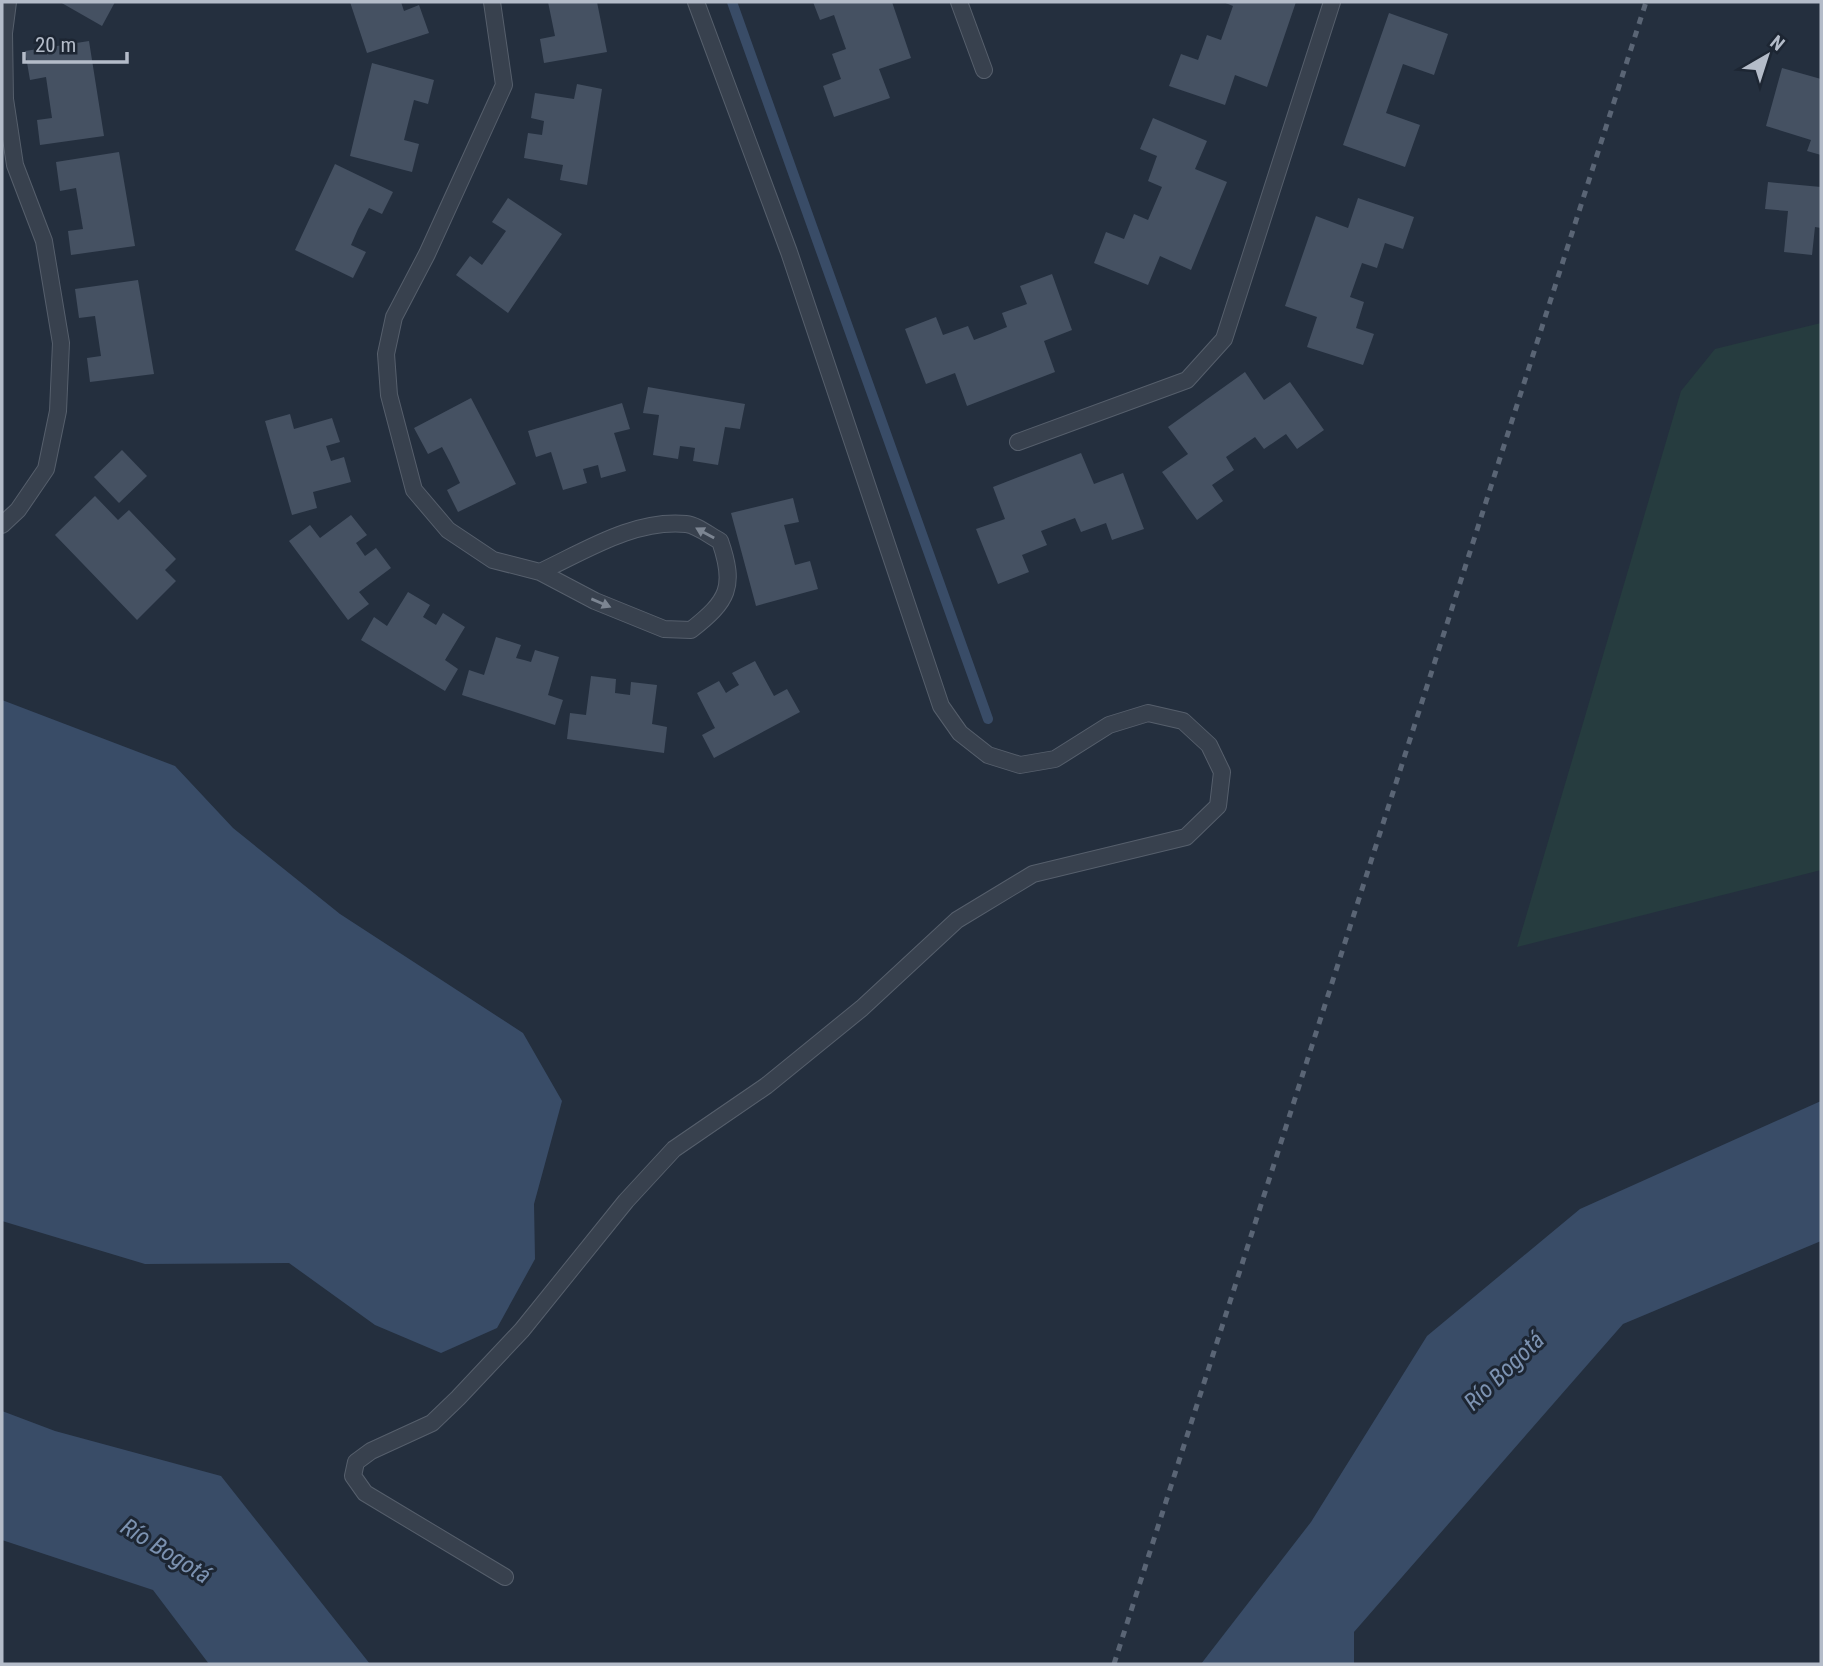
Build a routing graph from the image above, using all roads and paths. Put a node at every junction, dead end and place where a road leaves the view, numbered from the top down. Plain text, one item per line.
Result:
1 (8, 2) edge
2 (492, 2) edge
3 (696, 2) edge
4 (959, 2) edge
5 (1332, 2) edge
6 (984, 70) dead end
7 (1018, 442) dead end
8 (2, 525) edge
9 (540, 572) junction
10 (505, 1577) dead end

1 - 8 lane
2 - 9 lane
3 - 10 lane
4 - 6 lane
5 - 7 lane
9 -> 9 lane

